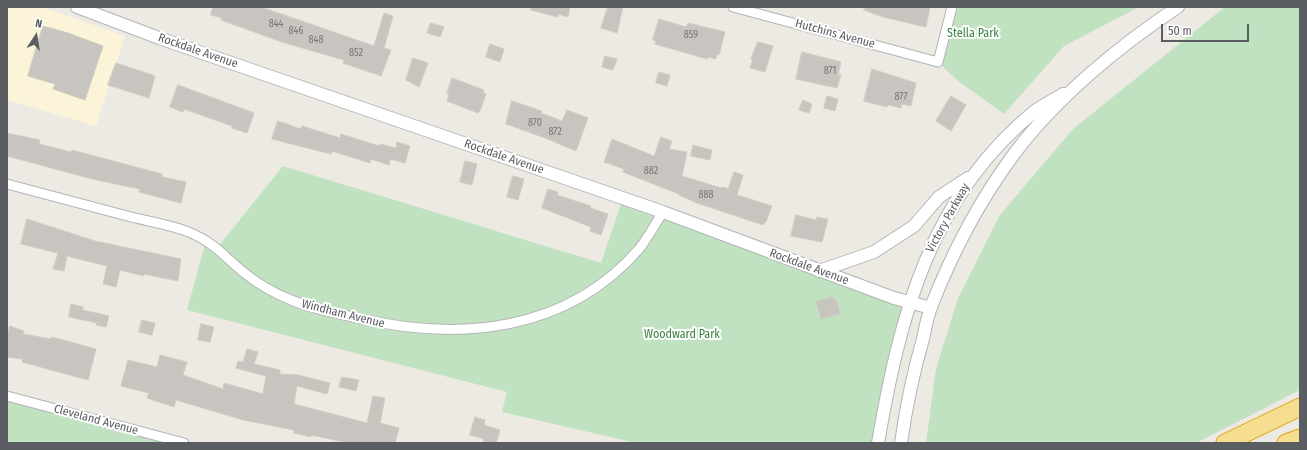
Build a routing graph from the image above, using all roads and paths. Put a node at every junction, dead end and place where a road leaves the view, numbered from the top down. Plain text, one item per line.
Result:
1 (77, 7) edge
2 (733, 7) edge
3 (952, 7) edge
4 (1178, 7) edge
5 (1078, 85) junction
6 (972, 175) junction
7 (7, 184) edge
8 (663, 212) junction
9 (819, 271) junction
10 (910, 303) junction
11 (931, 308) junction
12 (7, 398) edge
13 (1300, 406) edge
14 (1300, 438) edge
15 (184, 443) edge
16 (878, 443) edge
17 (901, 443) edge
18 (1225, 443) edge
19 (1286, 443) edge

1 - 8 street, Rockdale Avenue
2 - 3 street, Hutchins Avenue
4 - 5 street, Victory Parkway
5 - 6 street, Victory Parkway
5 - 11 street, Victory Parkway
6 - 9 street
6 - 10 street, Victory Parkway
7 - 8 street, Windham Avenue
8 - 9 street, Rockdale Avenue
9 - 10 street, Rockdale Avenue
10 - 11 street, Rockdale Avenue
10 - 16 street, Victory Parkway
11 - 17 street, Victory Parkway
12 - 15 street, Cleveland Avenue
13 - 18 highway
14 - 19 highway

